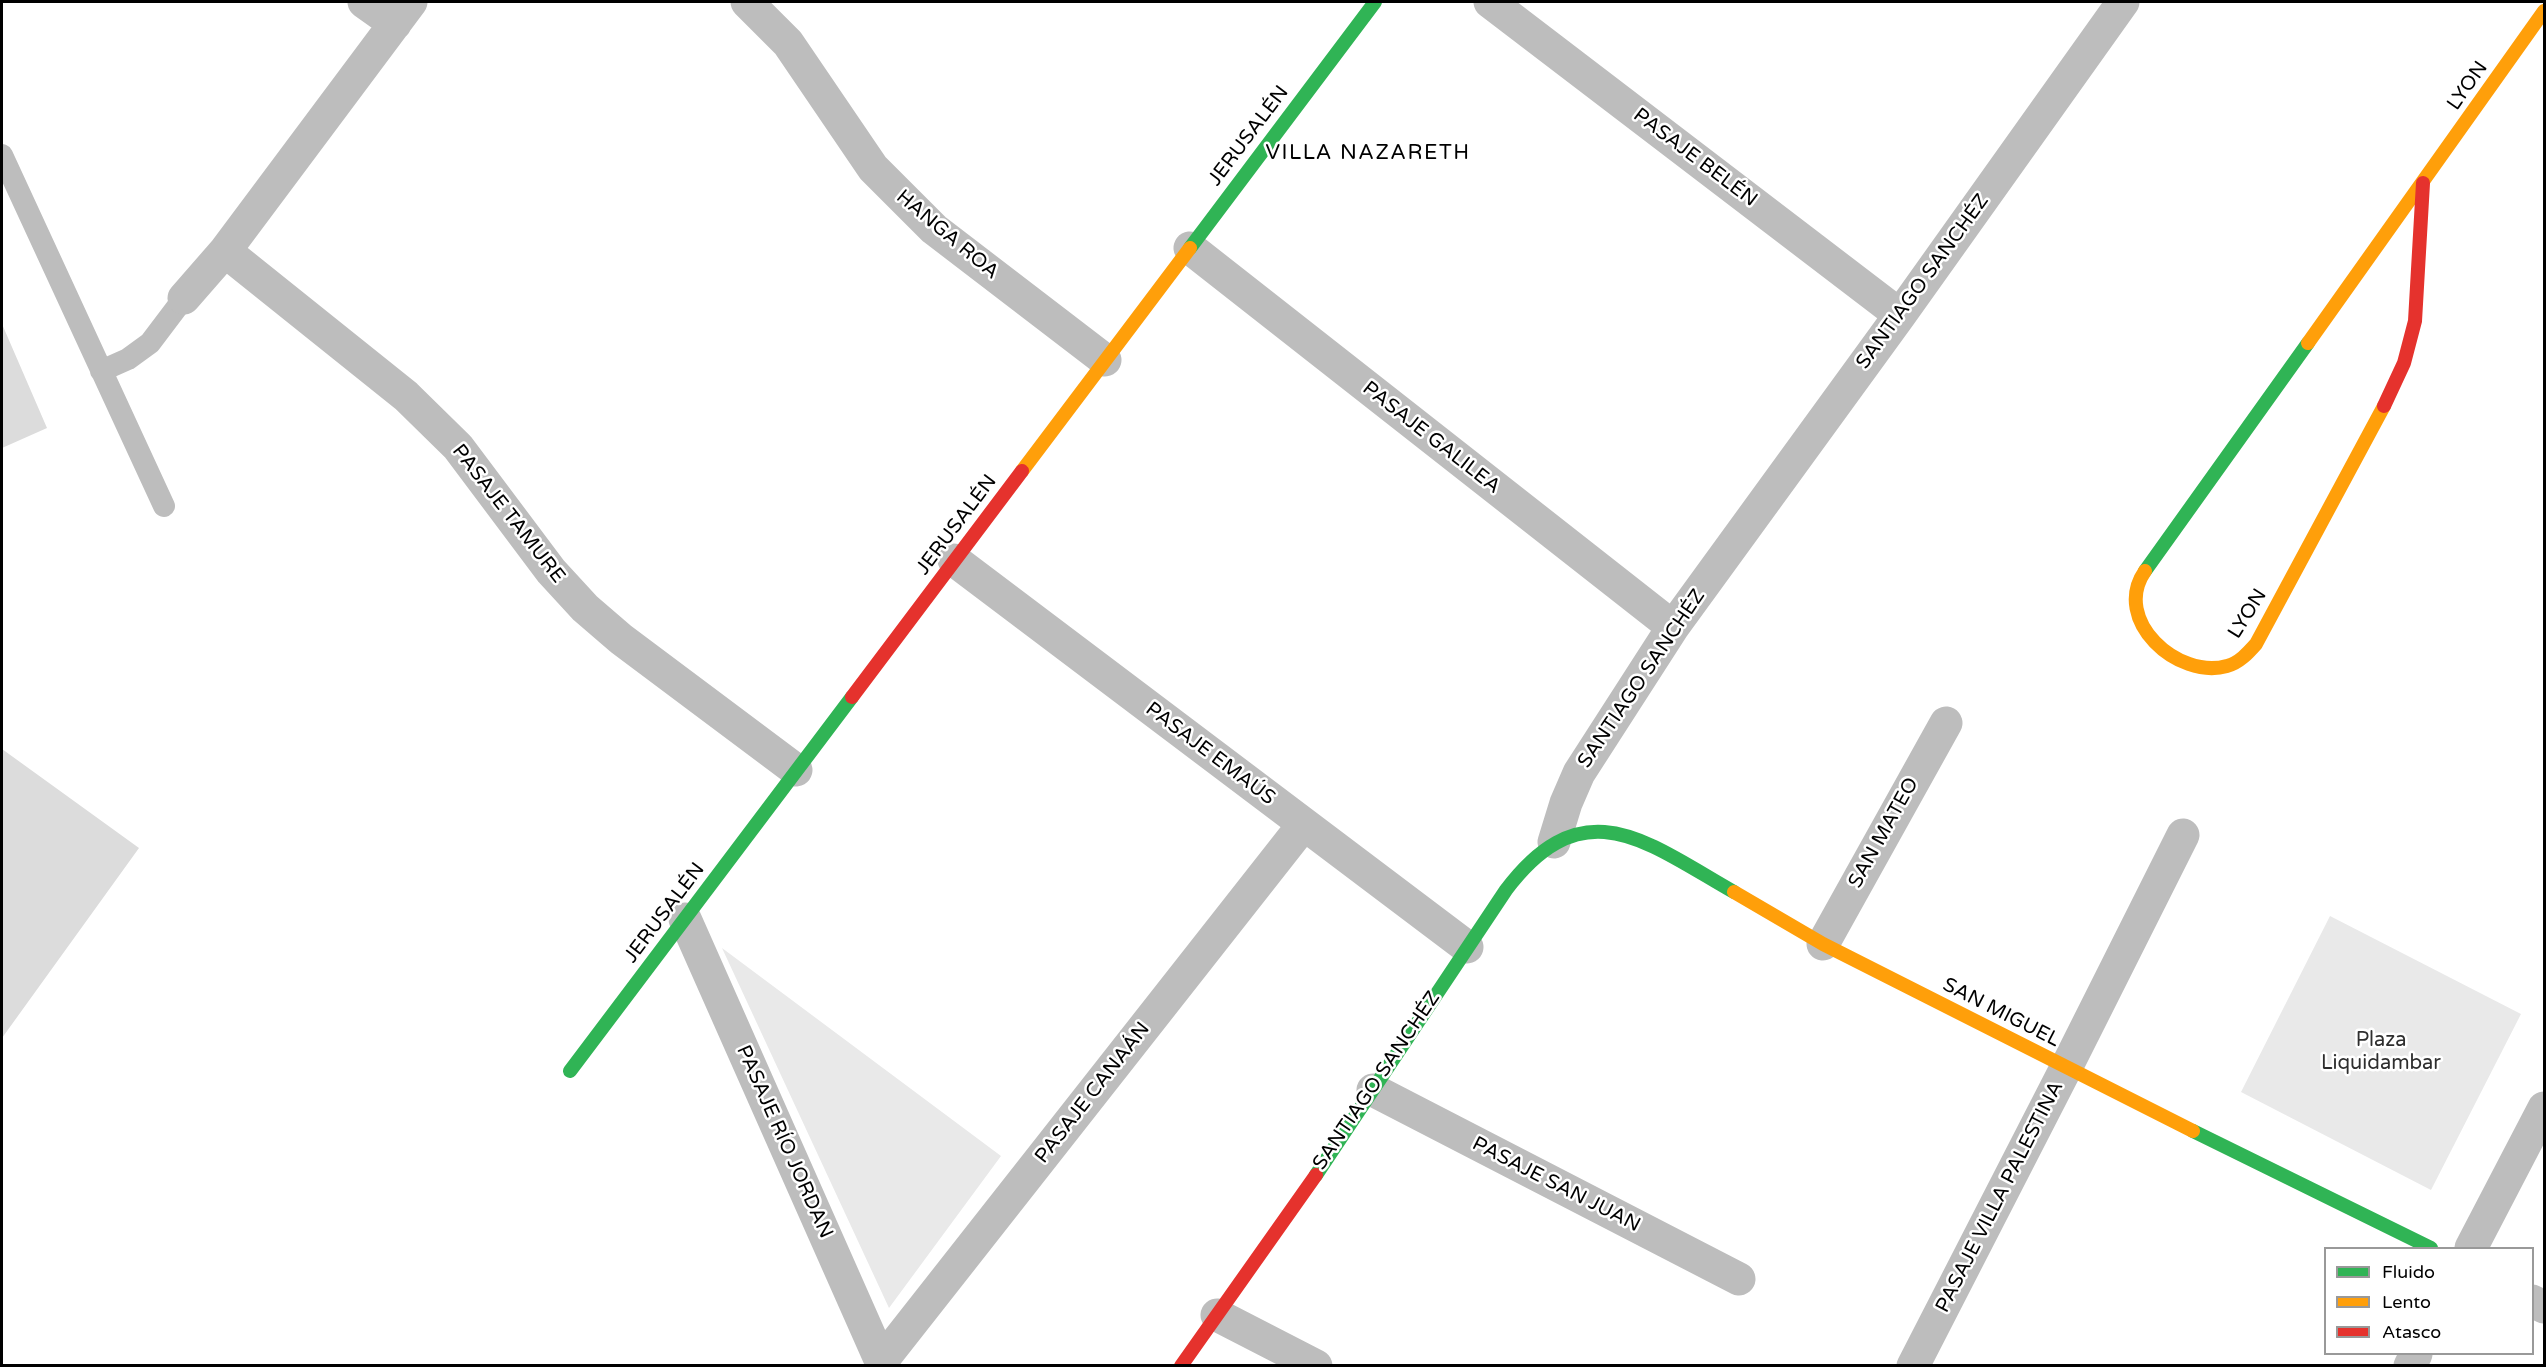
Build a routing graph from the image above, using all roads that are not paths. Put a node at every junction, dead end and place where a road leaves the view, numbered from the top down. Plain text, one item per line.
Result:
1 (364, 2) edge
2 (747, 2) edge
3 (1375, 2) edge
4 (1490, 2) edge
5 (2123, 2) edge
6 (2544, 11) edge
7 (403, 13) edge
8 (2, 155) edge
9 (2423, 183) junction
10 (1190, 248) junction
11 (225, 251) junction
12 (184, 298) joint
13 (1900, 315) junction
14 (1105, 360) junction
15 (102, 372) junction
16 (164, 506) dead end
17 (954, 560) junction
18 (1673, 627) junction
19 (1946, 723) dead end
20 (796, 771) junction
21 (1304, 824) junction
22 (2183, 835) dead end
23 (1554, 842) junction
24 (685, 919) junction
25 (1823, 944) junction
26 (1467, 947) junction
27 (2067, 1068) junction
28 (570, 1071) dead end
29 (1373, 1090) junction
30 (2544, 1108) edge
31 (2429, 1247) edge
32 (2472, 1247) edge
33 (1739, 1279) dead end
34 (1217, 1315) junction
35 (882, 1364) edge
36 (1181, 1365) edge
37 (1316, 1365) edge
38 (1913, 1365) edge

1 - 7 street
2 - 14 street, HANGA ROA
3 - 10 street, JERUSALÉN
4 - 13 street, PASAJE BELÉN
5 - 13 street, SANTIAGO SANCHÉZ
6 - 9 street, LYON
7 - 11 street
8 - 15 lane
9 - 9 street, LYON
10 - 14 street, JERUSALÉN
10 - 18 street, PASAJE GALILEA
11 - 12 street
11 - 20 street, PASAJE TAMURE
12 - 15 lane
13 - 18 street, SANTIAGO SANCHÉZ
14 - 17 street, JERUSALÉN
15 - 16 lane
17 - 20 street, JERUSALÉN
17 - 21 street, PASAJE EMAÚS
18 - 23 street, SANTIAGO SANCHÉZ
19 - 25 street, SAN MATEO
20 - 24 street, JERUSALÉN
21 - 26 street, PASAJE EMAÚS
21 - 35 street, PASAJE CANAÁN
22 - 27 street, PASAJE VILLA PALESTINA
23 - 25 street, SAN MIGUEL
23 - 26 street, SANTIAGO SANCHÉZ
24 - 28 street, JERUSALÉN
24 - 35 street, PASAJE RÍO JORDAN
25 - 27 street, SAN MIGUEL
26 - 29 street, SANTIAGO SANCHÉZ
27 - 31 street, SAN MIGUEL
27 - 38 street, PASAJE VILLA PALESTINA
29 - 33 street, PASAJE SAN JUAN
29 - 34 street, SANTIAGO SANCHÉZ
30 - 32 street
34 - 36 street, SANTIAGO SANCHÉZ
34 - 37 street

